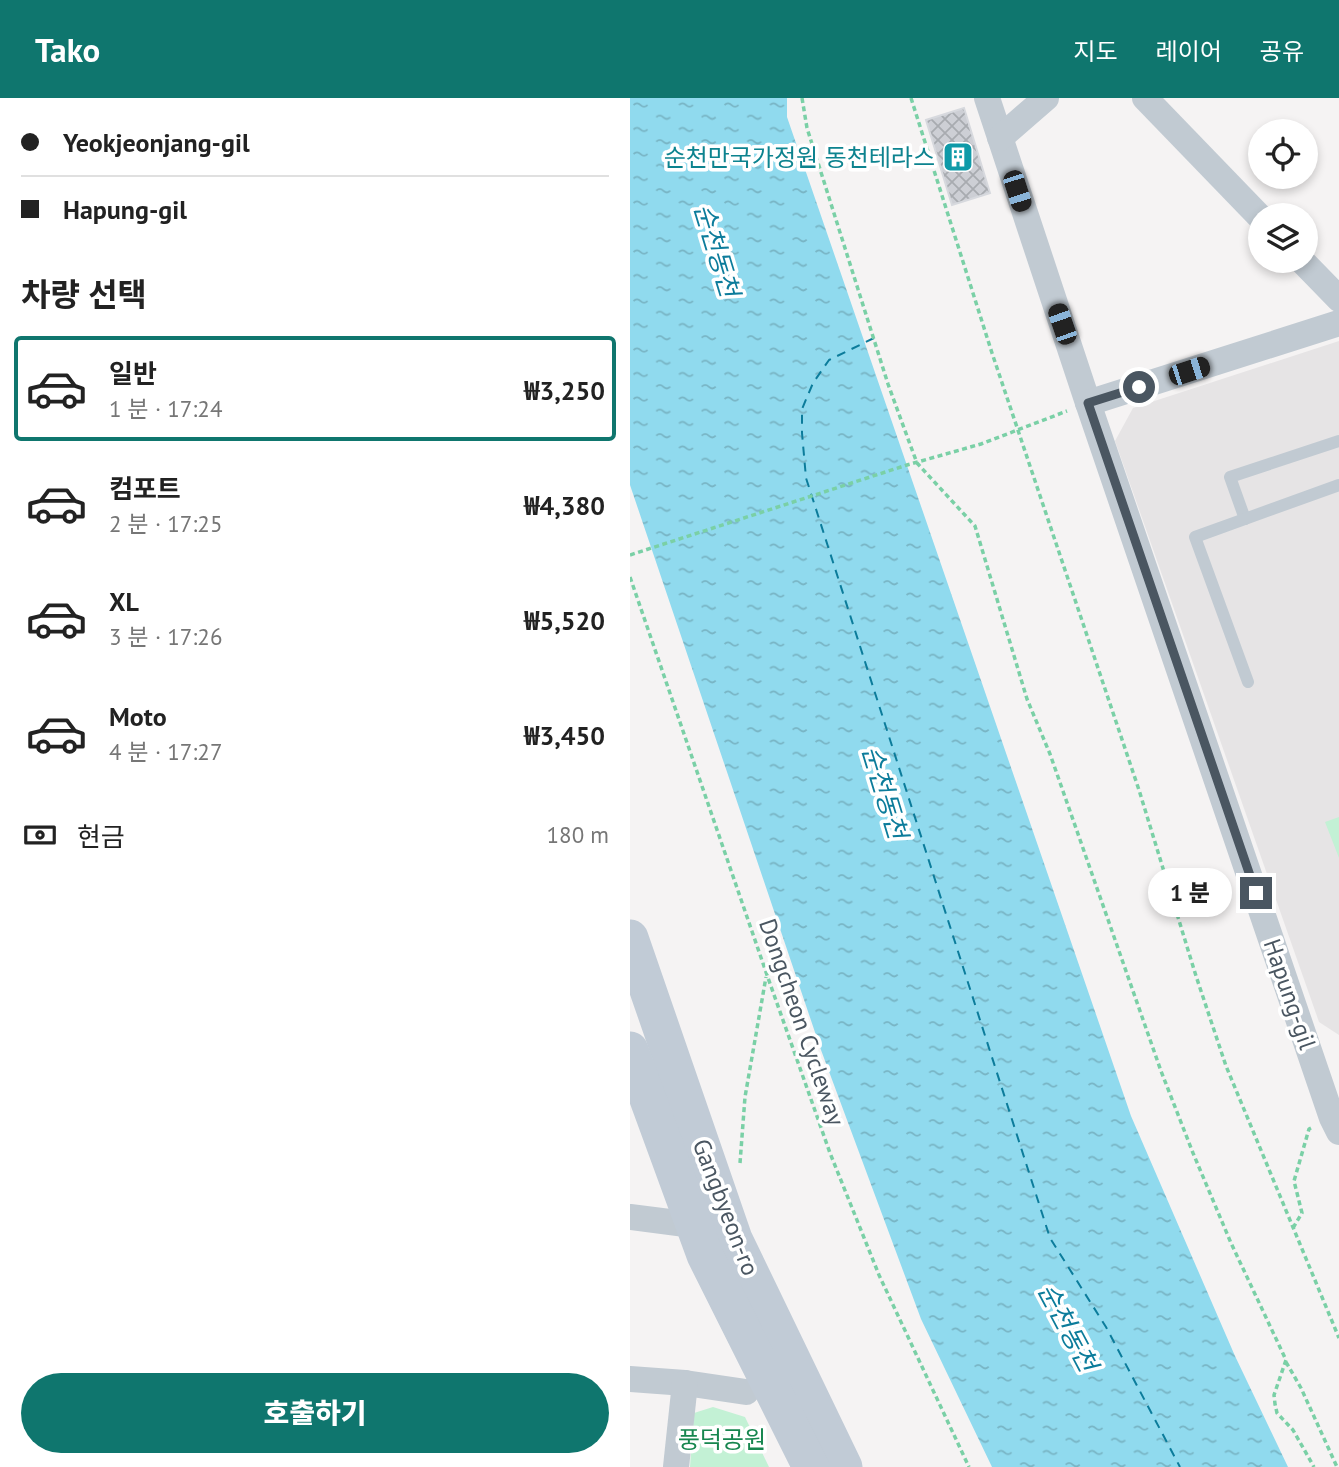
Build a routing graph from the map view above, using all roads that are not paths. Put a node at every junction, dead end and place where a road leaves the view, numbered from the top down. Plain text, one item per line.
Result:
1 (987, 98) edge
2 (1046, 98) edge
3 (1145, 98) edge
4 (1000, 138) junction
5 (1248, 205) edge
6 (1314, 273) edge
7 (1339, 299) edge
8 (1339, 323) edge
9 (1088, 403) junction
10 (1339, 441) edge
11 (1339, 485) edge
12 (1245, 519) junction
13 (1248, 682) dead end
14 (630, 938) edge
15 (630, 1050) edge
16 (1328, 1071) edge
17 (1336, 1125) edge
18 (630, 1217) edge
19 (711, 1240) junction
20 (630, 1379) edge
21 (685, 1383) junction
22 (746, 1392) junction
23 (677, 1467) edge
24 (784, 1467) edge
25 (811, 1467) edge
26 (844, 1467) edge
27 (869, 1467) edge

1 - 4 street, Hapung-gil
2 - 4 street
3 - 5 street
4 - 9 street, Hapung-gil
6 - 7 street
8 - 9 street
9 - 16 street, Hapung-gil
10 - 12 lane
11 - 12 lane
12 - 13 lane
14 - 19 main road, Gangbyeon-ro
15 - 19 main road, Gangbyeon-ro
16 - 17 street, Hapung-gil
18 - 19 street
19 - 22 main road
19 - 25 main road, Gangbyeon-ro
19 - 26 main road, Gangbyeon-ro
19 - 27 main road
20 - 21 street
21 - 22 street
21 - 23 street
22 - 24 main road

